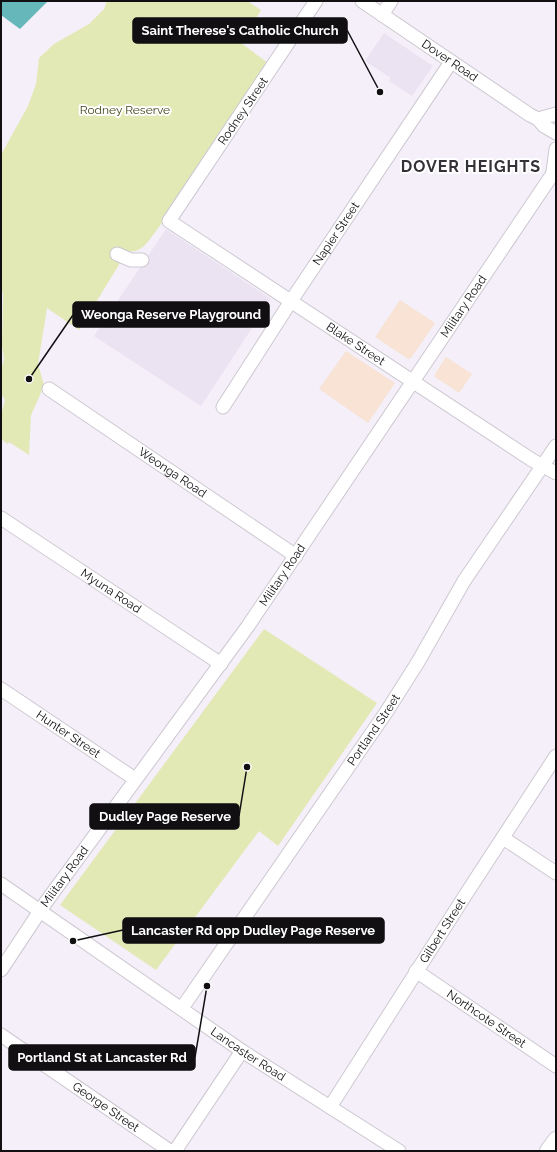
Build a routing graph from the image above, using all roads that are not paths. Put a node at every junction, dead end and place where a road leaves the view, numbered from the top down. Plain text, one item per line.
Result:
1 (316, 1) edge
2 (362, 1) edge
3 (391, 1) edge
4 (382, 15) junction
5 (451, 62) junction
6 (556, 114) edge
7 (538, 119) junction
8 (556, 133) edge
9 (556, 149) edge
10 (554, 171) edge
11 (169, 221) joint
12 (117, 254) dead end
13 (142, 260) dead end
14 (291, 301) junction
15 (413, 381) junction
16 (50, 389) dead end
17 (223, 408) dead end
18 (556, 446) edge
19 (542, 466) junction
20 (556, 473) edge
21 (1, 518) edge
22 (296, 556) junction
23 (221, 664) junction
24 (1, 689) edge
25 (556, 756) edge
26 (135, 779) junction
27 (503, 838) junction
28 (556, 873) edge
29 (1, 884) edge
30 (40, 911) junction
31 (1, 970) edge
32 (416, 971) junction
33 (182, 1008) junction
34 (1, 1035) edge
35 (242, 1051) junction
36 (556, 1066) edge
37 (330, 1107) junction
38 (556, 1140) edge
39 (170, 1151) edge
40 (175, 1151) edge
41 (399, 1151) edge
42 (548, 1151) edge

1 - 11 street, Rodney Street
2 - 4 street, Dover Road
3 - 4 street
4 - 5 street, Dover Road
5 - 7 street, Dover Road
5 - 14 street, Napier Street
6 - 7 street
7 - 8 street, Dover Road
9 - 10 street, Military Road
10 - 15 street, Military Road
11 - 14 street, Blake Street
12 - 13 street
14 - 15 street, Blake Street
14 - 17 street, Napier Street
15 - 19 street, Blake Street
15 - 22 street, Military Road
16 - 22 street, Weonga Road
18 - 19 street, Portland Street
19 - 20 street, Blake Street
19 - 33 street, Portland Street
21 - 23 street, Myuna Road
22 - 23 street, Military Road
23 - 26 street, Military Road
24 - 26 street, Hunter Street
25 - 27 street, Gilbert Street
26 - 30 street, Military Road
27 - 28 street
27 - 32 street, Gilbert Street
29 - 30 street, Lancaster Road
30 - 31 street, Military Road
30 - 33 street, Lancaster Road
32 - 36 street, Northcote Street
32 - 37 street, Gilbert Street
33 - 35 street, Lancaster Road
34 - 39 street, George Street
35 - 37 street, Lancaster Road
35 - 40 street
37 - 41 street, Lancaster Road
38 - 42 main road

